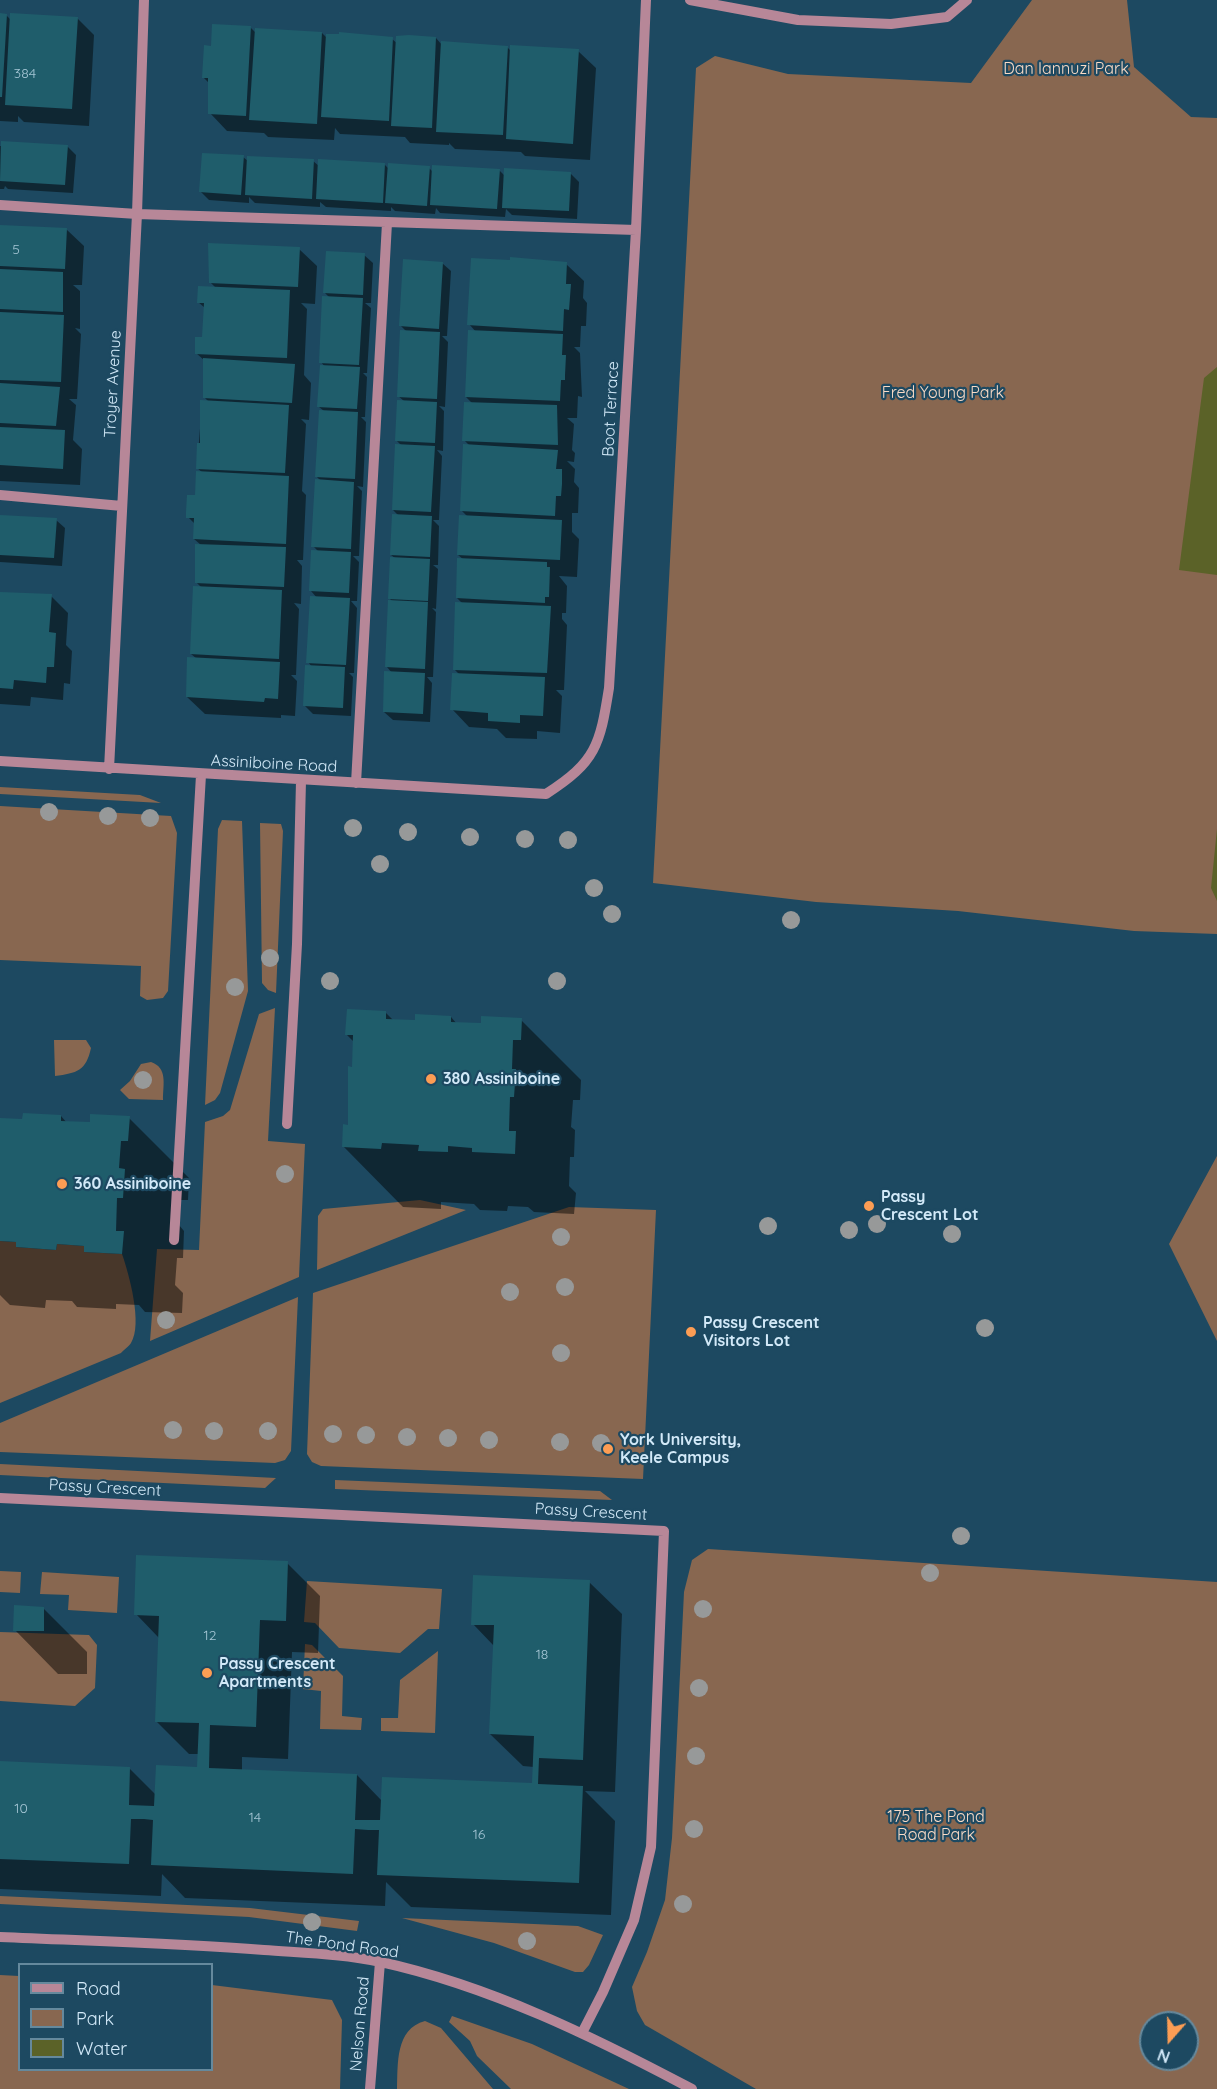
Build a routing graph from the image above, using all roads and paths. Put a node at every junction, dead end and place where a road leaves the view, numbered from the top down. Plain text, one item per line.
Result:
1 (144, 0) edge
2 (646, 0) edge
3 (690, 0) edge
4 (967, 0) edge
5 (0, 205) edge
6 (137, 214) junction
7 (387, 223) junction
8 (636, 230) junction
9 (0, 495) edge
10 (122, 506) junction
11 (0, 762) edge
12 (109, 769) junction
13 (201, 775) junction
14 (301, 781) junction
15 (356, 783) junction
16 (546, 794) joint
17 (287, 1124) dead end
18 (174, 1240) dead end
19 (0, 1498) edge
20 (0, 1937) edge
21 (380, 1962) junction
22 (582, 2033) junction
23 (370, 2089) edge
24 (692, 2089) edge

1 - 6 street, Troyer Avenue
2 - 8 street, Boot Terrace
3 - 4 street
5 - 6 street
6 - 7 street
6 - 10 street, Troyer Avenue
7 - 8 street
7 - 15 street
8 - 16 street, Boot Terrace
9 - 10 street
10 - 12 street, Troyer Avenue
11 - 12 street, Assiniboine Road
12 - 13 street, Assiniboine Road
13 - 14 street, Assiniboine Road
13 - 18 street
14 - 15 street, Assiniboine Road
14 - 17 street
15 - 16 street, Assiniboine Road
19 - 22 street, Passy Crescent
20 - 21 street, The Pond Road
21 - 22 street, The Pond Road
21 - 23 street, Nelson Road
22 - 24 street, The Pond Road

